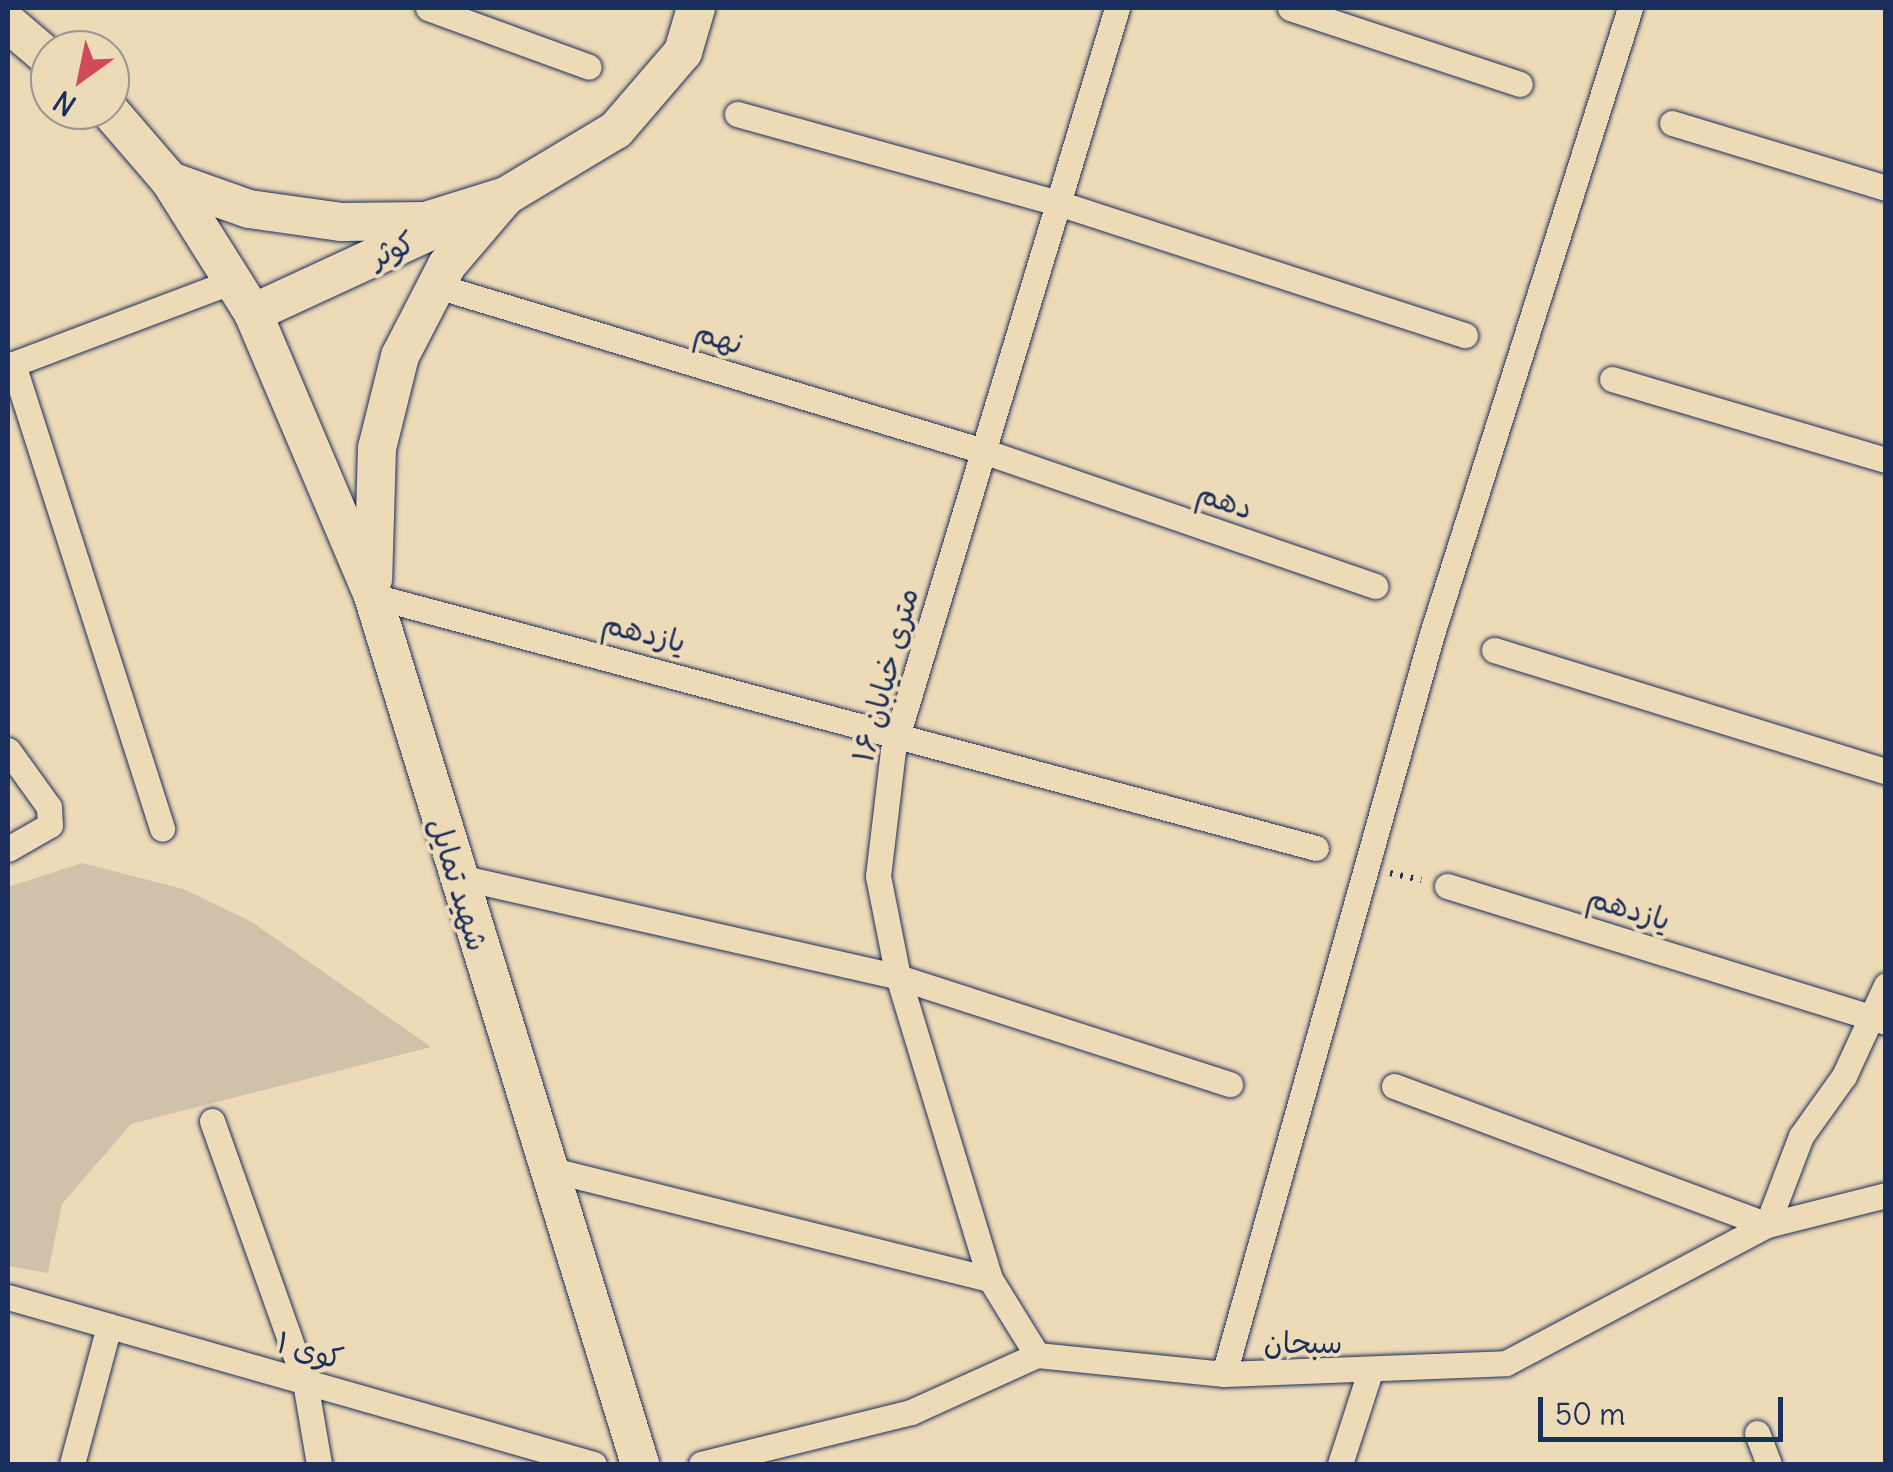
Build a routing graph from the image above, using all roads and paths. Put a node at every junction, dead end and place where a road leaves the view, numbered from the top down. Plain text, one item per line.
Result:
1 (428, 8) edge
2 (696, 8) edge
3 (1117, 8) edge
4 (1290, 8) edge
5 (1630, 8) edge
6 (8, 23) edge
7 (30, 42) edge
8 (589, 66) dead end
9 (1520, 84) dead end
10 (737, 114) dead end
11 (1672, 123) dead end
12 (126, 130) edge
13 (170, 182) junction
14 (1886, 188) edge
15 (506, 196) junction
16 (1058, 204) junction
17 (233, 281) junction
18 (436, 286) junction
19 (253, 313) junction
20 (1465, 334) dead end
21 (10, 364) edge
22 (1612, 379) dead end
23 (983, 451) junction
24 (1886, 460) edge
25 (1374, 586) dead end
26 (372, 596) junction
27 (1494, 650) dead end
28 (899, 731) junction
29 (8, 750) edge
30 (1886, 772) edge
31 (162, 828) dead end
32 (1316, 848) dead end
33 (8, 849) edge
34 (1366, 868) junction
35 (455, 876) junction
36 (1447, 886) joint
37 (898, 977) junction
38 (1886, 985) edge
39 (1878, 1020) edge
40 (1230, 1084) dead end
41 (1394, 1086) dead end
42 (212, 1122) dead end
43 (548, 1169) junction
44 (1886, 1195) edge
45 (1767, 1225) junction
46 (990, 1279) junction
47 (8, 1297) edge
48 (109, 1326) junction
49 (1037, 1355) junction
50 (1224, 1374) junction
51 (1368, 1375) junction
52 (305, 1382) junction
53 (1757, 1433) dead end
54 (72, 1464) edge
55 (320, 1464) edge
56 (594, 1464) edge
57 (640, 1464) edge
58 (701, 1464) edge
59 (1340, 1464) edge
60 (1769, 1464) edge

1 - 8 street
2 - 15 street, کوثر
3 - 16 street, ۱۶ متری خیابان
4 - 9 street
5 - 34 street
6 - 7 street
10 - 16 street
11 - 14 street
12 - 13 street
13 - 15 street
13 - 17 street
15 - 18 street
15 - 19 street, کوثر
16 - 20 street
16 - 23 street, ۱۶ متری خیابان
17 - 19 street
17 - 21 street
18 - 23 street, نهم
18 - 26 street
19 - 26 street, شهید تمایل
21 - 31 street
22 - 24 street
23 - 25 street, دهم
23 - 28 street, ۱۶ متری خیابان
26 - 28 street, یازدهم
26 - 35 street, شهید تمایل
27 - 30 street
28 - 32 street, یازدهم
28 - 37 street, ۱۶ متری خیابان
29 - 33 street
34 - 36 path
34 - 50 street
35 - 37 street
35 - 43 street, شهید تمایل
36 - 39 street, یازدهم
37 - 40 street
37 - 46 street, ۱۶ متری خیابان
38 - 39 street
39 - 45 street
41 - 45 street
42 - 52 street
43 - 46 street
43 - 57 street, شهید تمایل
44 - 45 street, سبحان
45 - 51 street, سبحان
46 - 49 street, ۱۶ متری خیابان
47 - 48 street, کوی ۱
48 - 52 street, کوی ۱
48 - 54 street
49 - 50 street, سبحان
49 - 58 street
50 - 51 street, سبحان
51 - 59 street
52 - 55 street
52 - 56 street, کوی ۱
53 - 60 street

